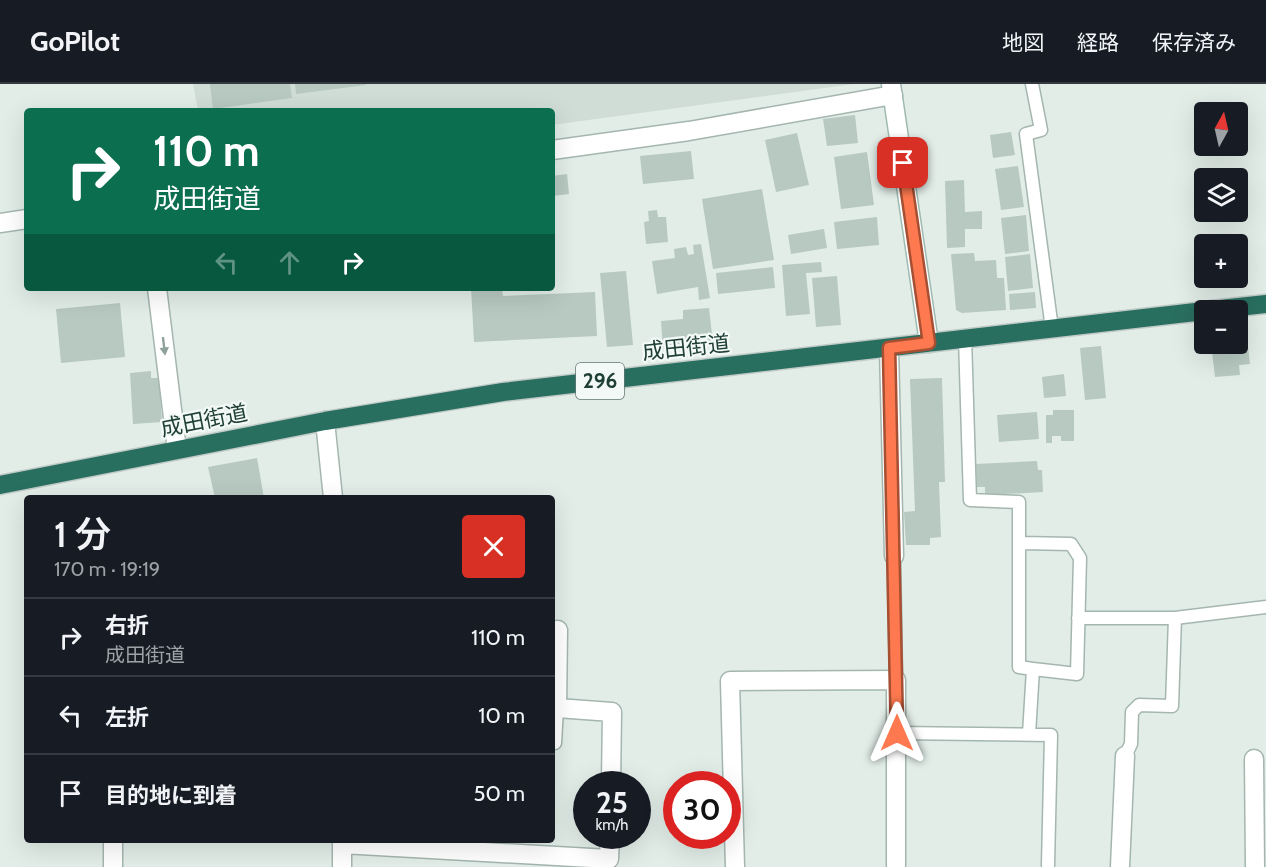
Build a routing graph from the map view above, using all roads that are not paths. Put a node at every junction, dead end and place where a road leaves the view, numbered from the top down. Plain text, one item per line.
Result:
1 (1032, 84) edge
2 (892, 90) edge
3 (555, 150) edge
4 (24, 219) edge
5 (0, 223) edge
6 (157, 291) edge
7 (1266, 304) edge
8 (1248, 306) edge
9 (1194, 312) edge
10 (1052, 328) junction
11 (965, 338) junction
12 (929, 343) junction
13 (889, 348) junction
14 (325, 421) junction
15 (177, 450) junction
16 (0, 485) edge
17 (333, 495) edge
18 (1021, 543) junction
19 (894, 556) joint
20 (1266, 607) edge
21 (1078, 618) junction
22 (1175, 618) junction
23 (555, 630) edge
24 (1033, 669) junction
25 (896, 680) junction
26 (557, 708) junction
27 (897, 733) junction
28 (1029, 734) junction
29 (555, 743) edge
30 (1125, 756) joint
31 (1254, 759) dead end
32 (610, 771) edge
33 (1260, 807) edge
34 (113, 843) edge
35 (342, 843) edge
36 (358, 843) edge
37 (609, 849) edge
38 (1048, 865) dead end
39 (113, 867) edge
40 (342, 867) edge
41 (735, 867) edge
42 (896, 867) edge
43 (1120, 867) edge
44 (1255, 867) edge

1 - 10 lane
2 - 3 street
2 - 12 street
4 - 5 street
6 -> 15 street
7 - 8 highway
9 - 10 highway, 成田街道 / 296
10 - 11 highway, 成田街道 / 296
11 - 12 highway, 成田街道 / 296
11 - 18 lane
12 - 13 highway, 成田街道 / 296
13 - 14 highway, 成田街道 / 296
13 - 19 street
14 - 15 highway, 成田街道 / 296
14 - 17 street
15 - 16 highway, 成田街道 / 296
18 - 21 lane
18 - 24 lane
19 - 25 lane
20 - 22 lane
21 - 22 lane
21 - 24 lane
22 - 30 lane
23 - 26 street
24 - 28 lane
25 - 27 street
25 - 41 street
26 - 29 lane
26 - 32 street
27 - 28 lane
27 - 42 street
28 - 38 lane
30 - 43 street
31 - 33 street
33 - 44 street
34 - 39 street
35 - 40 street
36 - 37 street

